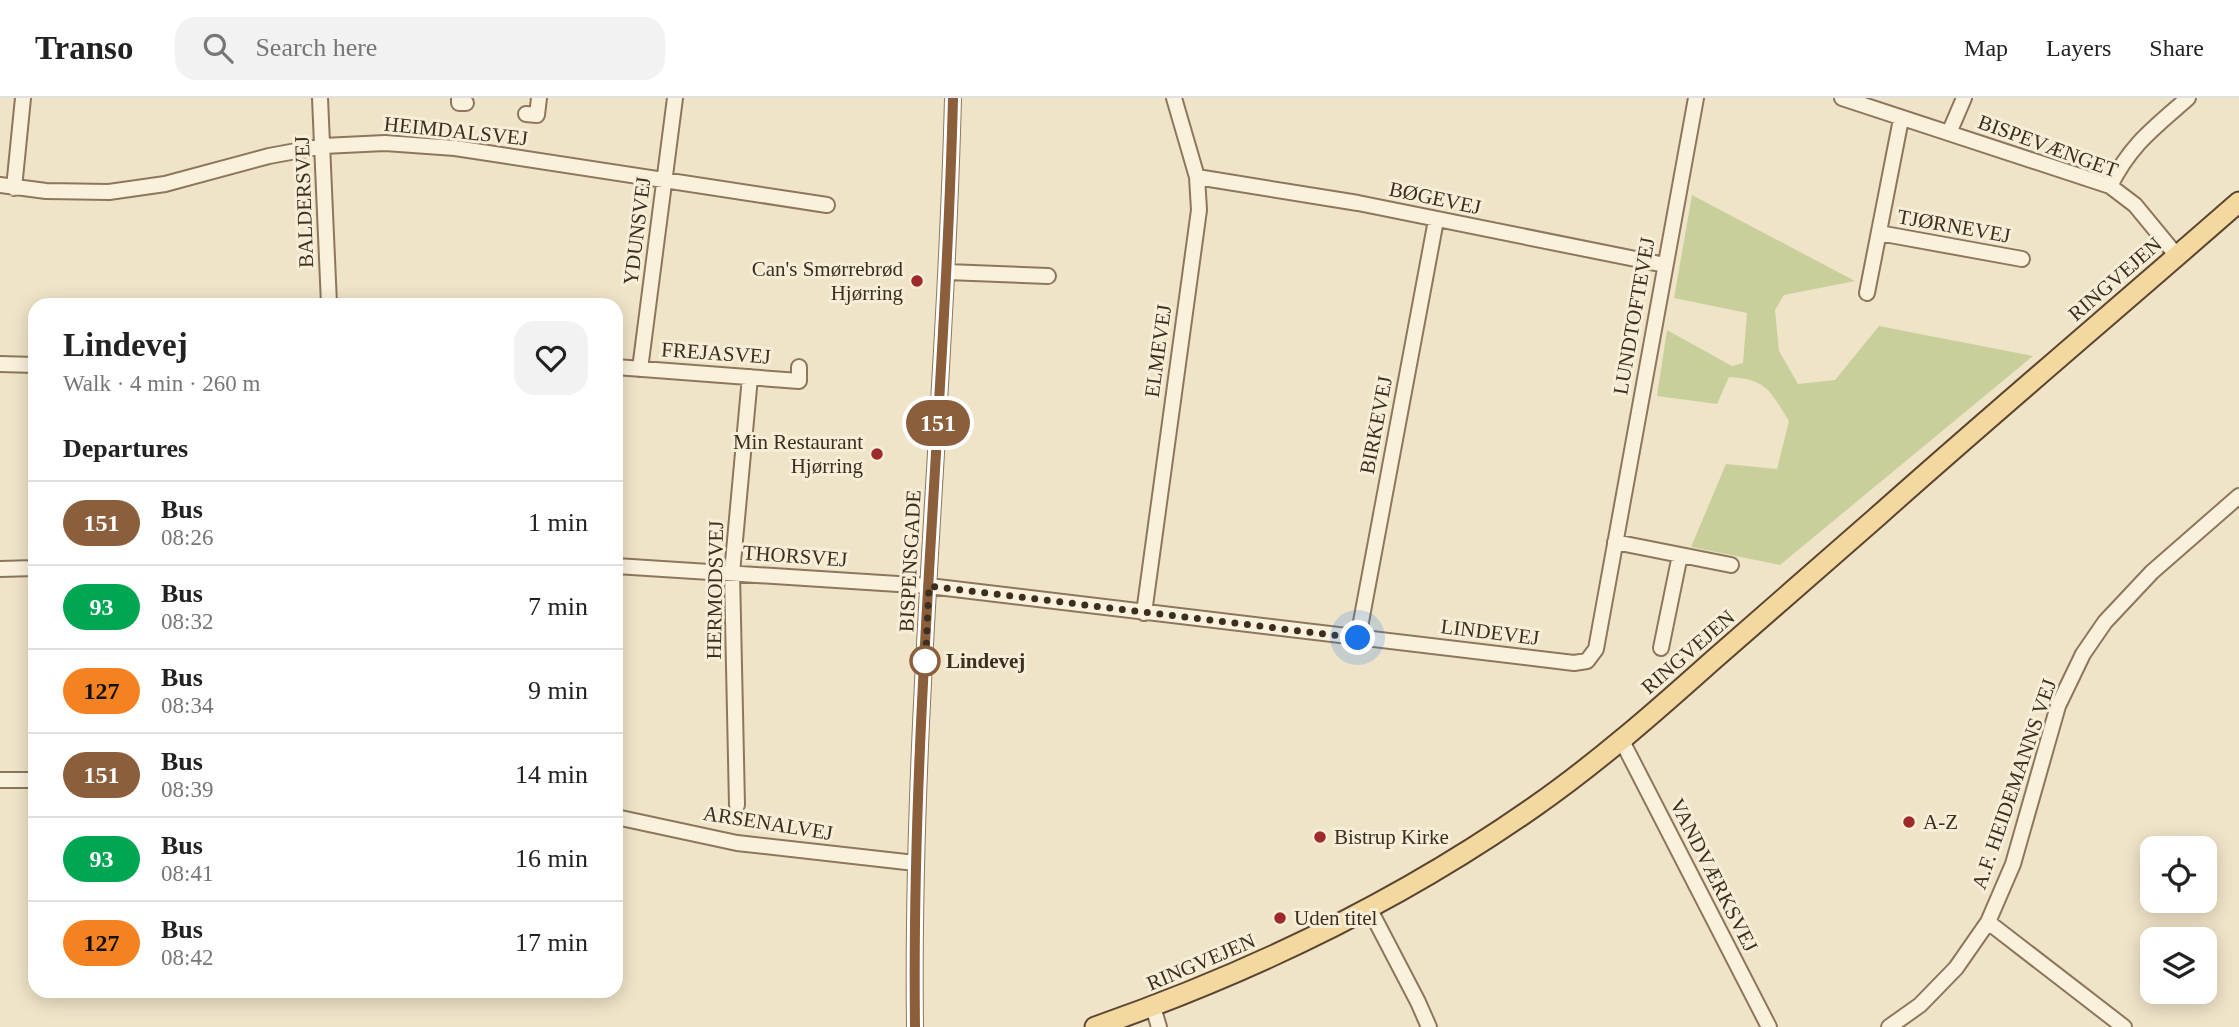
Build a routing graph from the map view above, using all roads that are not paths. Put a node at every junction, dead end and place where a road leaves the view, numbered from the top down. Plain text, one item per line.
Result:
1 (23, 98) edge
2 (320, 98) edge
3 (539, 98) edge
4 (675, 98) edge
5 (953, 98) edge
6 (1174, 98) edge
7 (1696, 98) edge
8 (1842, 98) edge
9 (1964, 98) edge
10 (2188, 98) edge
11 (526, 114) dead end
12 (1901, 119) junction
13 (1948, 133) junction
14 (323, 146) junction
15 (1197, 177) junction
16 (665, 180) junction
17 (2110, 186) junction
18 (7, 187) edge
19 (2239, 202) edge
20 (827, 205) dead end
21 (1436, 220) junction
22 (1879, 233) junction
23 (2177, 256) junction
24 (2022, 260) dead end
25 (1665, 265) junction
26 (947, 272) junction
27 (1048, 275) dead end
28 (1867, 293) dead end
29 (328, 298) edge
30 (0, 364) edge
31 (28, 365) edge
32 (623, 368) edge
33 (799, 368) dead end
34 (640, 369) junction
35 (750, 377) junction
36 (2239, 496) edge
37 (1615, 542) junction
38 (1680, 555) junction
39 (1731, 565) dead end
40 (623, 566) edge
41 (28, 568) edge
42 (0, 569) edge
43 (732, 573) junction
44 (929, 586) junction
45 (1144, 613) junction
46 (1358, 638) junction
47 (1661, 648) dead end
48 (1587, 662) joint
49 (1622, 741) junction
50 (0, 780) edge
51 (28, 780) edge
52 (737, 805) dead end
53 (623, 819) edge
54 (915, 863) junction
55 (1369, 908) junction
56 (1989, 922) junction
57 (1153, 1007) junction
58 (915, 1027) edge
59 (1095, 1027) edge
60 (1159, 1027) edge
61 (1429, 1027) edge
62 (1769, 1027) edge
63 (1889, 1027) edge
64 (2124, 1027) edge

1 - 18 street
2 - 14 street, BALDERSVEJ
3 - 11 street
4 - 16 street, YDUNSVEJ
5 - 26 street, BISPENSGADE
6 - 15 street, ELMEVEJ
7 - 25 street, LUNDTOFTEVEJ
8 - 12 street, BISPEVÆNGET
9 - 13 street
10 - 17 street
12 - 13 street, BISPEVÆNGET
12 - 22 street, TJØRNEVEJ
13 - 17 street, BISPEVÆNGET
14 - 16 street, HEIMDALSVEJ
14 - 18 street, HEIMDALSVEJ
14 - 29 street, BALDERSVEJ
15 - 21 street, BØGEVEJ
15 - 45 street, ELMEVEJ
16 - 20 street, HEIMDALSVEJ
16 - 34 street, YDUNSVEJ
17 - 23 street, BISPEVÆNGET
19 - 23 main road, RINGVEJEN
21 - 25 street, BØGEVEJ
21 - 46 street, BIRKEVEJ
22 - 24 street, TJØRNEVEJ
22 - 28 street, TJØRNEVEJ
23 - 49 main road, RINGVEJEN
25 - 37 street, LUNDTOFTEVEJ
26 - 27 street
26 - 44 street, BISPENSGADE
30 - 31 street
32 - 34 street, FREJASVEJ
33 - 35 street, FREJASVEJ
34 - 35 street, FREJASVEJ
35 - 43 street, HERMODSVEJ
36 - 56 street, A.F. HEIDEMANNS VEJ
37 - 38 street
37 - 48 street, LUNDTOFTEVEJ
38 - 39 street
38 - 47 street
40 - 43 street, THORSVEJ
41 - 42 street
43 - 44 street, THORSVEJ
43 - 52 street, HERMODSVEJ
44 - 45 street, LINDEVEJ
44 - 54 street, BISPENSGADE
45 - 46 street, LINDEVEJ
46 - 48 street, LINDEVEJ
49 - 55 main road, RINGVEJEN
49 - 62 street, VANDVÆRKSVEJ
50 - 51 street
53 - 54 street, ARSENALVEJ
54 - 58 street, BISPENSGADE
55 - 57 main road, RINGVEJEN
55 - 61 street
56 - 63 street, A.F. HEIDEMANNS VEJ
56 - 64 street
57 - 59 main road, RINGVEJEN
57 - 60 street

